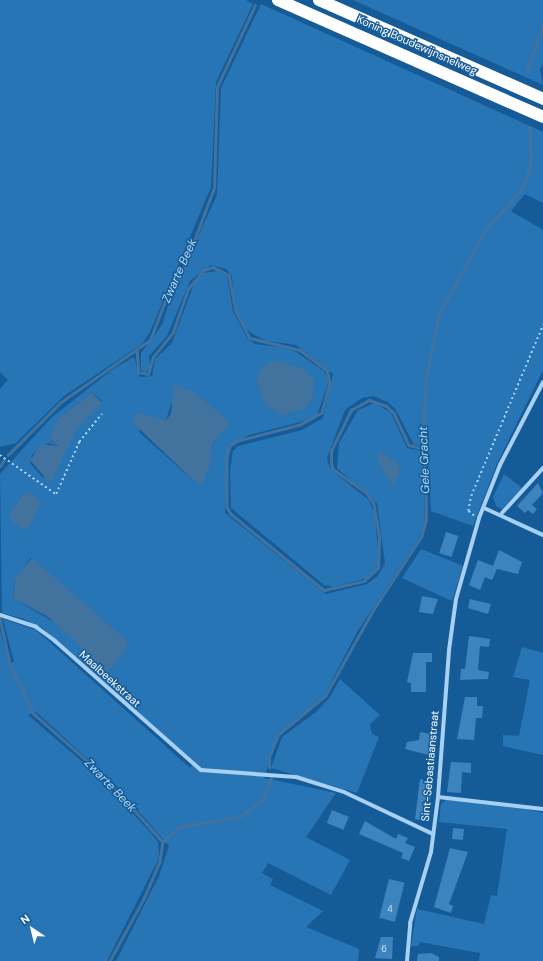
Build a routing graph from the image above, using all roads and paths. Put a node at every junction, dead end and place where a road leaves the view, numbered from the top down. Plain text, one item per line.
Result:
1 (278, 0) edge
2 (319, 0) edge
3 (543, 99) edge
4 (543, 117) edge
5 (543, 325) edge
6 (543, 382) edge
7 (102, 414) dead end
8 (0, 455) edge
9 (543, 468) edge
10 (484, 508) junction
11 (502, 513) junction
12 (479, 518) junction
13 (543, 535) edge
14 (2, 615) edge
15 (201, 770) joint
16 (438, 797) junction
17 (543, 809) edge
18 (433, 834) junction
19 (407, 961) edge

1 - 4 highway, Koning Boudewijnsnelweg
2 - 3 highway, Koning Boudewijnsnelweg
5 - 12 path
6 - 10 street, Sint-Sebastiaanstraat
7 - 8 path
9 - 11 street
10 - 11 street
10 - 12 street, Sint-Sebastiaanstraat
11 - 13 street
12 - 16 street, Sint-Sebastiaanstraat
14 - 15 street, Maalbeekstraat
15 - 18 street, Sint-Sebastiaanstraat
16 - 17 street
16 - 18 street, Sint-Sebastiaanstraat
18 - 19 street

